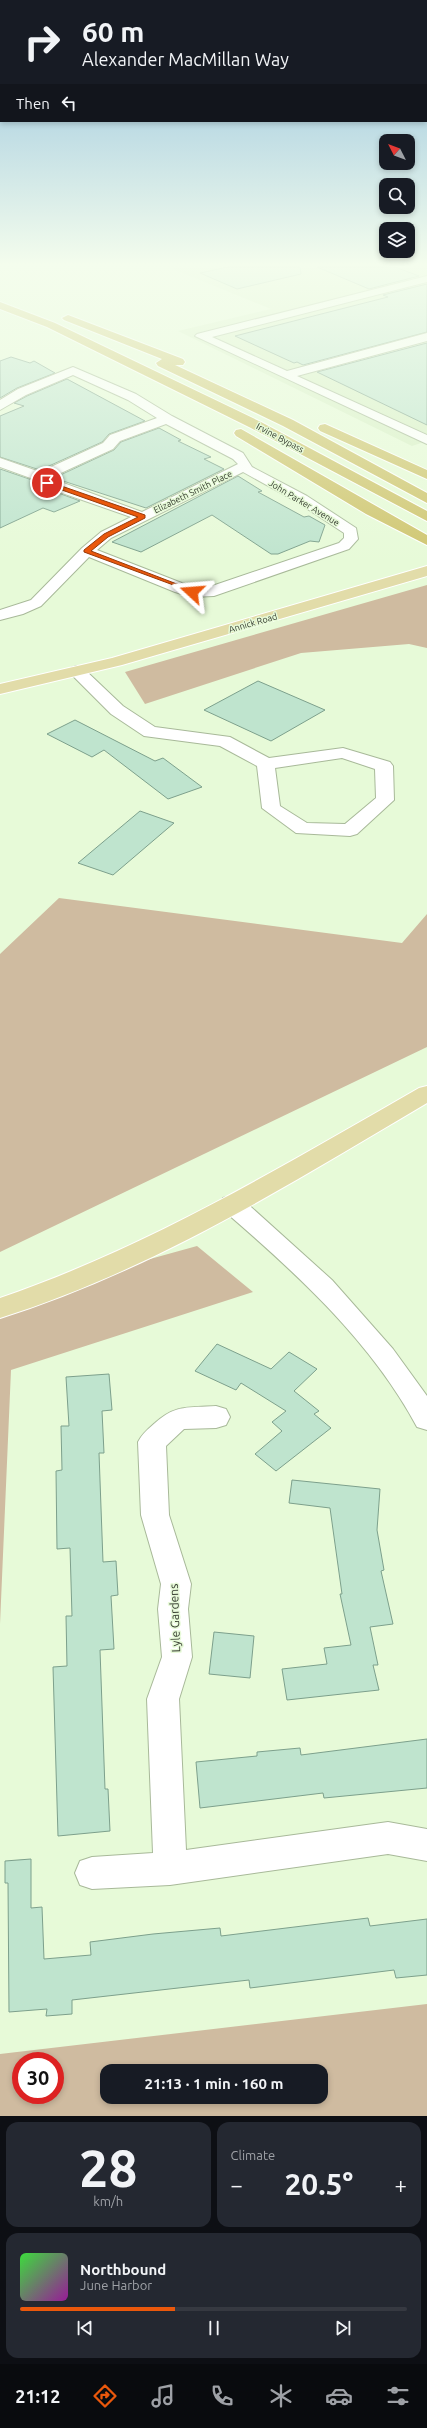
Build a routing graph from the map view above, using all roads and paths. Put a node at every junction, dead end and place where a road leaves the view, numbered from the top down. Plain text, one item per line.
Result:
1 (123, 366) edge
2 (135, 366) edge
3 (168, 366) edge
4 (187, 366) edge
5 (266, 366) edge
6 (320, 366) edge
7 (286, 375) junction
8 (0, 406) edge
9 (167, 419) junction
10 (424, 437) edge
11 (0, 462) edge
12 (243, 467) junction
13 (427, 475) edge
14 (41, 477) junction
15 (427, 499) edge
16 (143, 517) junction
17 (427, 517) edge
18 (427, 541) edge
19 (87, 551) junction
20 (426, 572) edge
21 (0, 615) edge
22 (77, 671) junction
23 (0, 688) edge
24 (266, 764) junction
25 (427, 1093) edge
26 (232, 1204) junction
27 (0, 1308) edge
28 (216, 1417) dead end
29 (427, 1419) edge
30 (427, 1844) edge
31 (170, 1869) junction
32 (92, 1873) dead end

1 - 18 highway
2 - 17 highway, Irvine Bypass
3 - 15 highway, Irvine Bypass
4 - 13 highway
5 - 7 street
6 - 7 street
7 - 10 street
8 - 9 street, John Parker Avenue
9 - 12 street, John Parker Avenue
9 - 14 street
11 - 14 street
12 - 16 street, Elizabeth Smith Place
12 - 19 street, John Parker Avenue
14 - 16 street
16 - 19 street, Elizabeth Smith Place
19 - 21 street, Elizabeth Smith Place
20 - 22 main road, Annick Road
22 - 23 main road, Annick Road
22 - 24 street
24 - 24 street
25 - 26 main road
26 - 27 main road
26 - 29 street
28 - 31 street, Lyle Gardens
30 - 31 street
31 - 32 street

